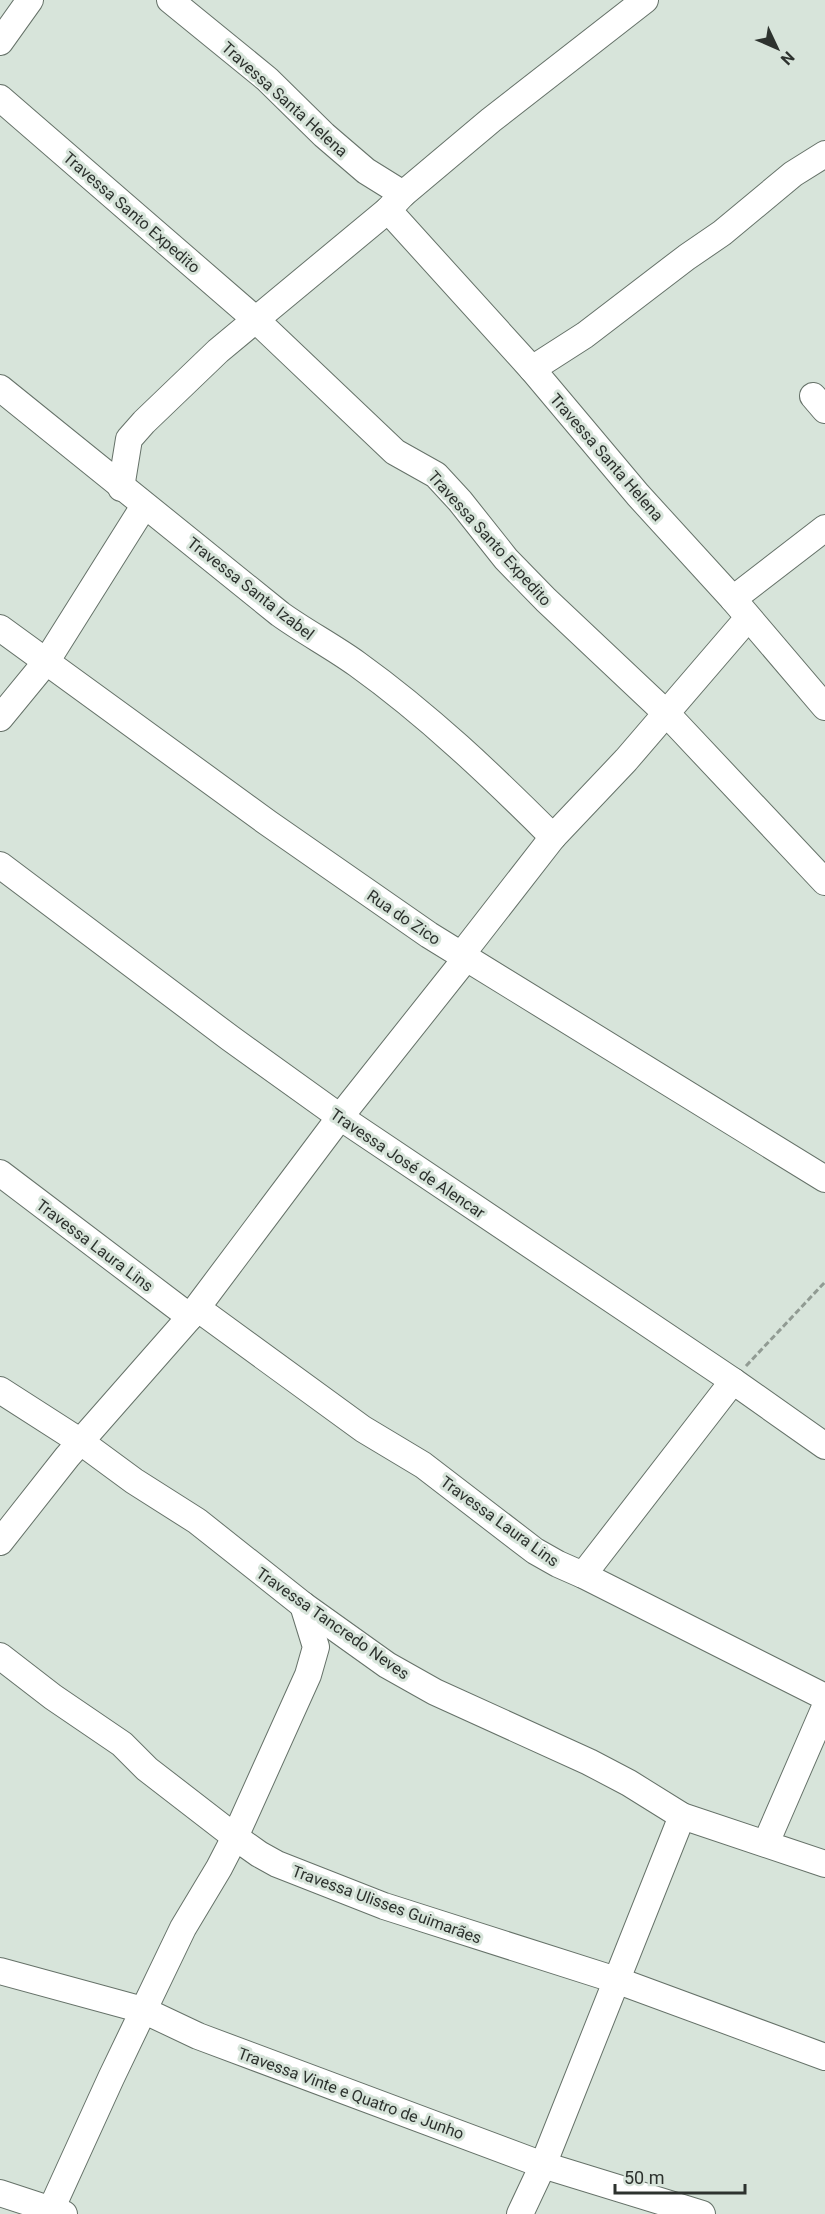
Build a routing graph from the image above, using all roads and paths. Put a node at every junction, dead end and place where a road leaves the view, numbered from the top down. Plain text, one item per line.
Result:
1 (30, 0) edge
2 (170, 0) edge
3 (645, 0) edge
4 (0, 42) edge
5 (0, 98) edge
6 (825, 154) edge
7 (395, 202) junction
8 (255, 319) junction
9 (532, 369) junction
10 (0, 388) edge
11 (122, 488) junction
12 (144, 506) junction
13 (825, 528) edge
14 (741, 609) junction
15 (0, 628) edge
16 (46, 662) junction
17 (825, 707) edge
18 (667, 714) junction
19 (0, 718) edge
20 (553, 837) junction
21 (0, 865) edge
22 (825, 882) edge
23 (464, 956) junction
24 (339, 1117) junction
25 (0, 1173) edge
26 (825, 1179) edge
27 (825, 1282) edge
28 (194, 1312) junction
29 (732, 1381) junction
30 (0, 1390) edge
31 (81, 1442) junction
32 (825, 1446) edge
33 (0, 1542) edge
34 (584, 1575) junction
35 (303, 1605) junction
36 (0, 1656) edge
37 (825, 1697) edge
38 (825, 1707) edge
39 (682, 1816) junction
40 (235, 1837) junction
41 (766, 1843) junction
42 (825, 1864) edge
43 (0, 1971) edge
44 (616, 1980) junction
45 (143, 2010) junction
46 (825, 2057) edge
47 (543, 2165) junction
48 (0, 2193) edge
49 (54, 2213) edge
50 (520, 2214) edge
51 (702, 2214) edge

1 - 4 street
2 - 7 street, Travessa Santa Helena
3 - 7 street
5 - 8 street, Travessa Santo Expedito
6 - 9 street
7 - 8 street
7 - 9 street, Travessa Santa Helena
8 - 11 street
8 - 18 street, Travessa Santo Expedito
9 - 14 street, Travessa Santa Helena
10 - 11 street, Travessa Santa Izabel
11 - 12 street, Travessa Santa Izabel
12 - 16 street
12 - 20 street, Travessa Santa Izabel
13 - 14 street
14 - 17 street, Travessa Santa Helena
14 - 18 street
15 - 16 street, Rua do Zico
16 - 19 street
16 - 23 street, Rua do Zico
18 - 20 street
18 - 22 street, Travessa Santo Expedito
20 - 23 street
21 - 24 street, Travessa José de Alencar
23 - 24 street
23 - 26 street, Rua do Zico
24 - 28 street
24 - 29 street, Travessa José de Alencar
25 - 28 street, Travessa Laura Lins
27 - 29 path
28 - 31 street
28 - 34 street, Travessa Laura Lins
29 - 32 street, Travessa José de Alencar
29 - 34 street
30 - 31 street, Travessa Tancredo Neves
31 - 33 street
31 - 35 street, Travessa Tancredo Neves
34 - 37 street, Travessa Laura Lins
35 - 39 street, Travessa Tancredo Neves
35 - 40 street
36 - 40 street, Travessa Ulisses Guimarães
38 - 41 street
39 - 41 street, Travessa Tancredo Neves
39 - 44 street
40 - 44 street, Travessa Ulisses Guimarães
40 - 45 street
41 - 42 street, Travessa Tancredo Neves
43 - 45 street, Travessa Vinte e Quatro de Junho
44 - 46 street, Travessa Ulisses Guimarães
44 - 47 street
45 - 47 street, Travessa Vinte e Quatro de Junho
45 - 49 street
47 - 50 street
47 - 51 street, Travessa Vinte e Quatro de Junho
48 - 49 street

